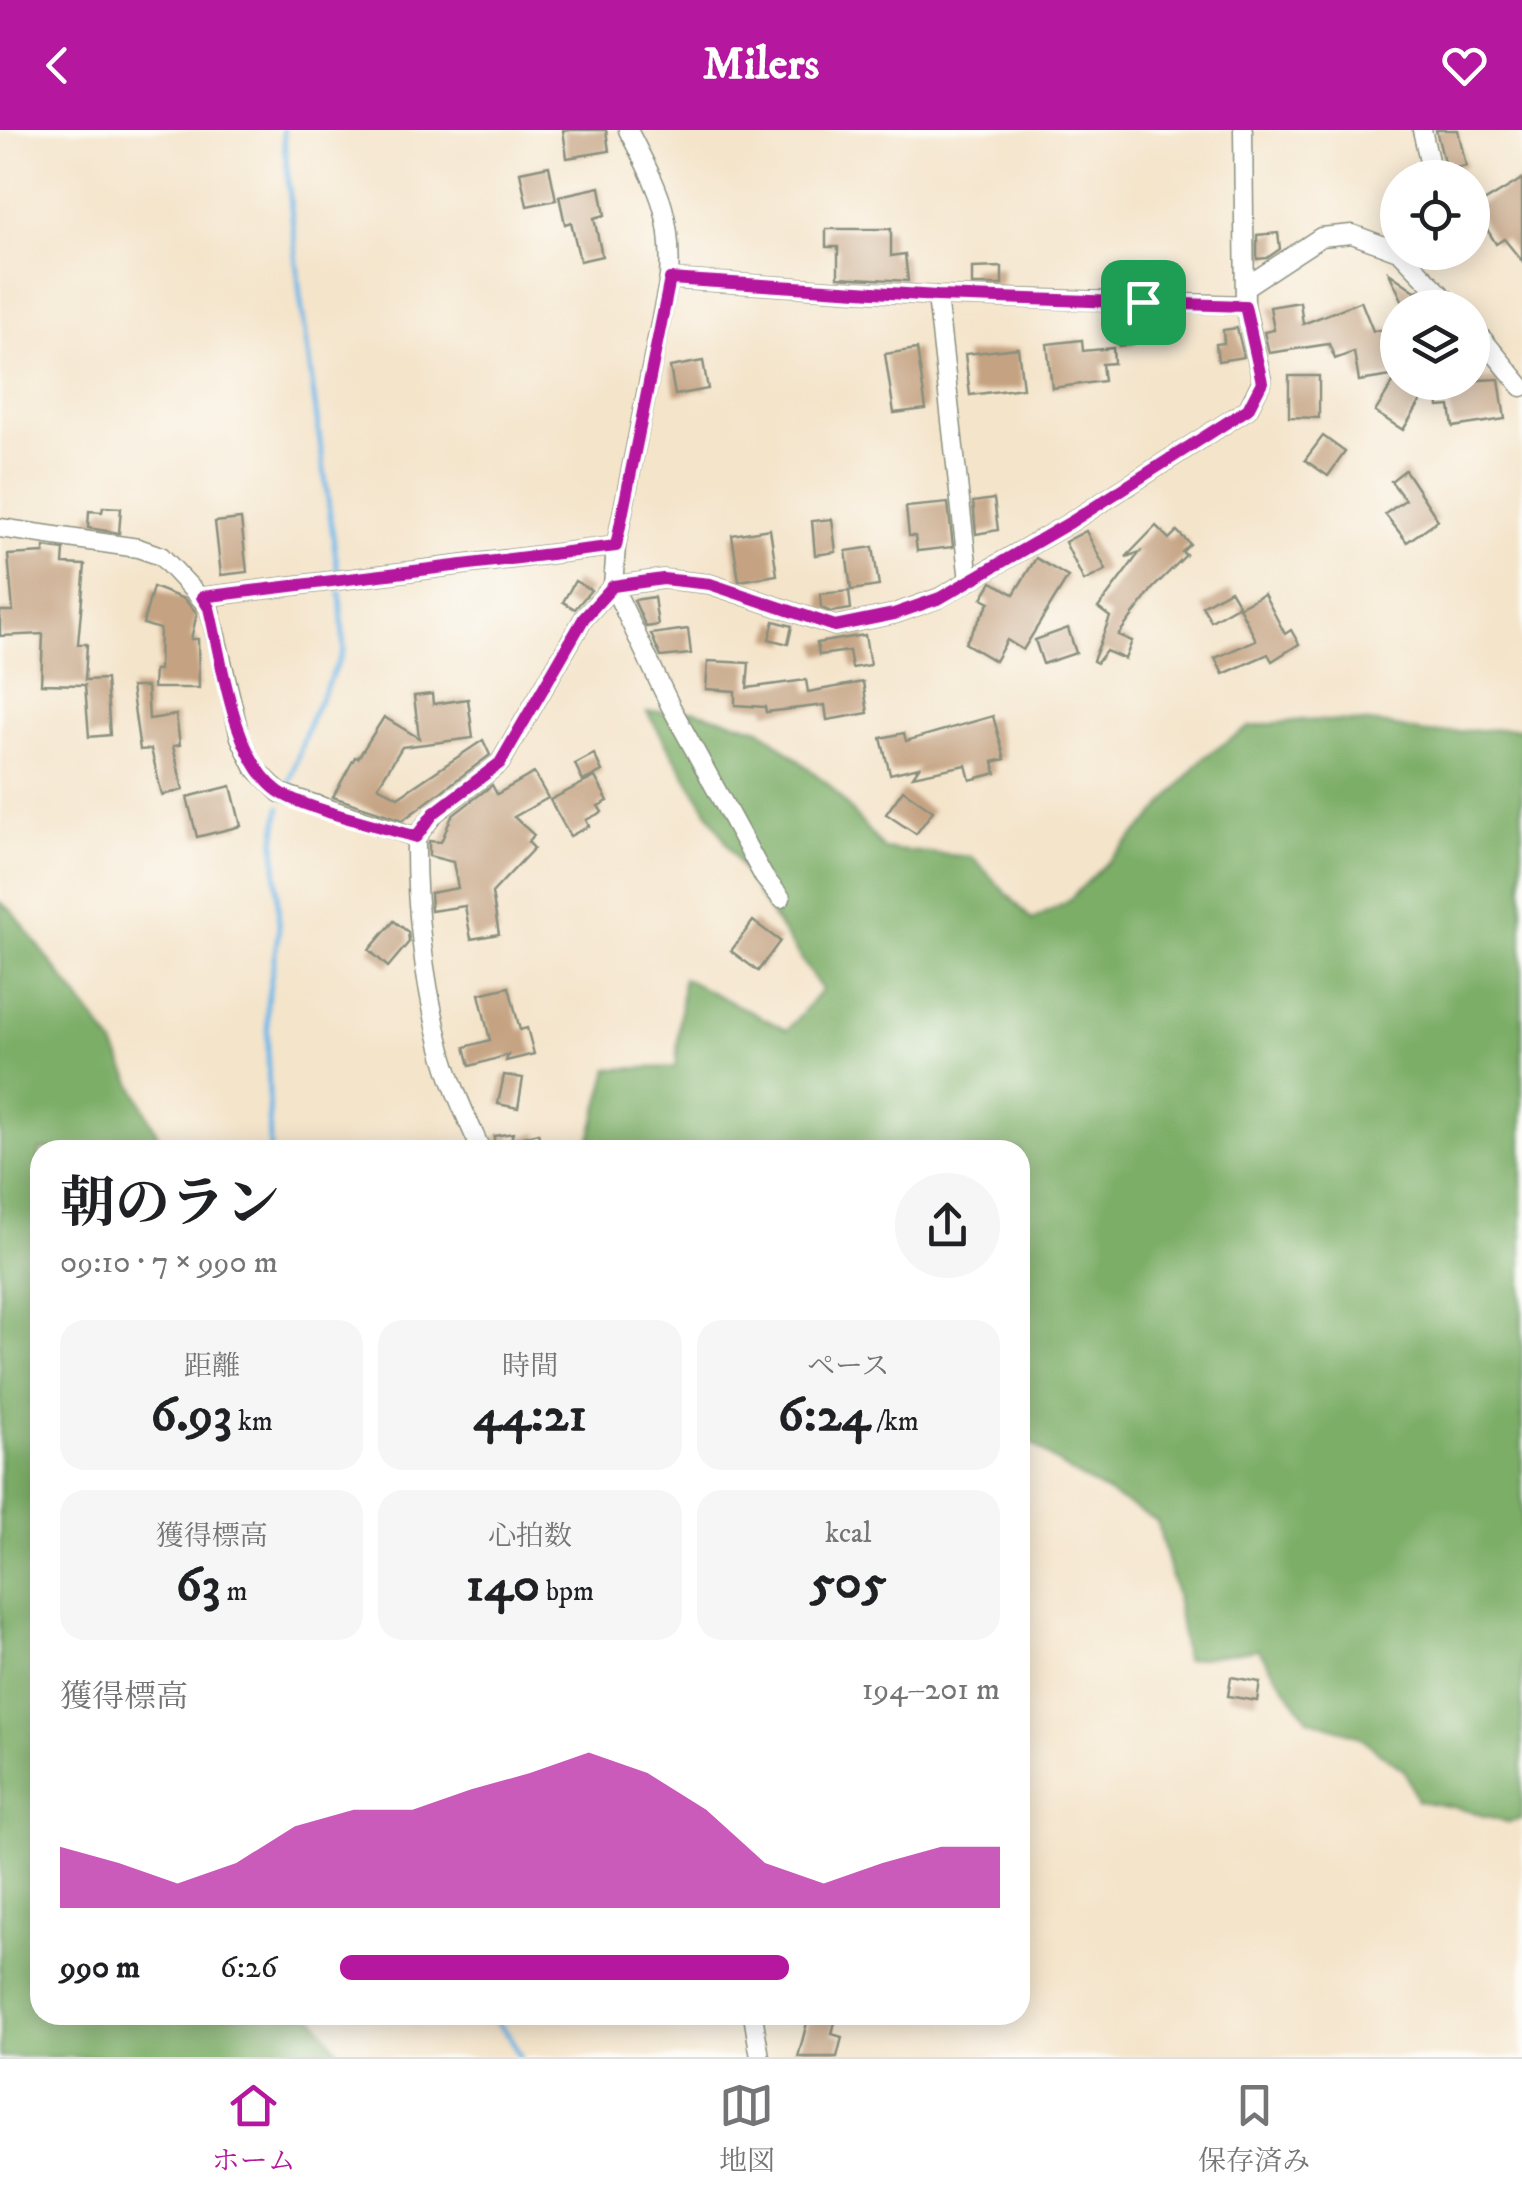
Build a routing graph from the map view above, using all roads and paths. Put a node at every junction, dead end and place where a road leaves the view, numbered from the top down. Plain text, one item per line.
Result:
1 (628, 130) edge
2 (1243, 130) edge
3 (1422, 130) edge
4 (1429, 160) edge
5 (1380, 245) edge
6 (1417, 270) edge
7 (670, 279) junction
8 (1436, 290) edge
9 (937, 296) junction
10 (1245, 296) junction
11 (1490, 348) edge
12 (1522, 387) edge
13 (0, 528) edge
14 (616, 546) junction
15 (969, 581) junction
16 (613, 586) junction
17 (202, 597) junction
18 (416, 837) junction
19 (780, 898) dead end
20 (476, 1140) edge
21 (754, 2025) edge
22 (760, 2057) edge

1 - 7 street
2 - 10 street
3 - 4 street
5 - 10 street
6 - 8 street
7 - 9 street
7 - 14 street
9 - 10 street
9 - 15 street
10 - 15 street
11 - 12 street
13 - 17 street
14 - 16 street
14 - 17 street
15 - 16 street
16 - 18 street
16 - 19 street
17 - 18 street
18 - 20 street
21 - 22 street

